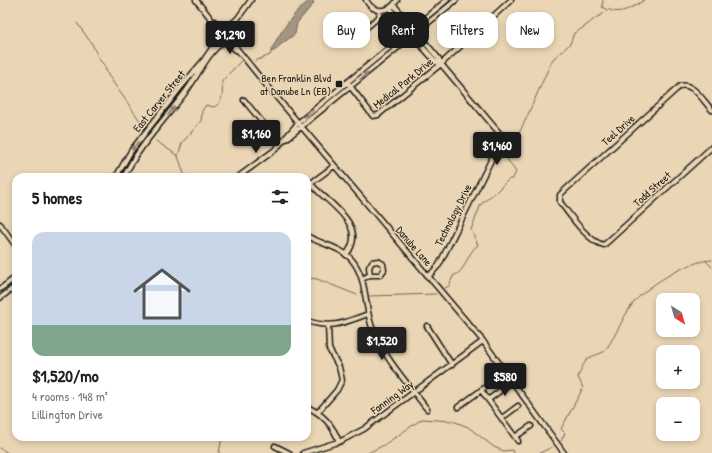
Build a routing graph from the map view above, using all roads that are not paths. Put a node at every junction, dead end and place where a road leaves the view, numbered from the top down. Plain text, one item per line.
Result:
1 (196, 0) edge
2 (252, 0) edge
3 (366, 0) edge
4 (397, 0) edge
5 (447, 0) edge
6 (456, 0) edge
7 (511, 0) edge
8 (394, 5) junction
9 (390, 8) junction
10 (380, 10) junction
11 (393, 12) edge
12 (400, 12) edge
13 (208, 15) junction
14 (429, 15) edge
15 (238, 18) junction
16 (429, 22) edge
17 (370, 24) edge
18 (225, 29) junction
19 (219, 36) junction
20 (231, 36) junction
21 (225, 42) junction
22 (429, 47) edge
23 (388, 48) edge
24 (398, 48) edge
25 (424, 48) edge
26 (242, 56) junction
27 (441, 64) junction
28 (347, 82) junction
29 (350, 87) junction
30 (244, 100) dead end
31 (712, 110) edge
32 (298, 123) junction
33 (301, 127) junction
34 (283, 140) junction
35 (280, 144) junction
36 (712, 147) edge
37 (334, 166) junction
38 (118, 173) edge
39 (126, 173) edge
40 (244, 173) edge
41 (311, 183) edge
42 (311, 187) edge
43 (0, 224) edge
44 (311, 238) edge
45 (12, 240) edge
46 (604, 245) joint
47 (346, 255) junction
48 (370, 275) dead end
49 (428, 277) junction
50 (12, 280) edge
51 (362, 281) junction
52 (0, 289) edge
53 (12, 289) edge
54 (0, 298) edge
55 (368, 314) junction
56 (311, 321) edge
57 (328, 325) junction
58 (427, 326) dead end
59 (483, 341) junction
60 (452, 364) junction
61 (498, 378) dead end
62 (513, 381) junction
63 (481, 390) junction
64 (414, 392) junction
65 (488, 400) junction
66 (518, 406) dead end
67 (458, 407) dead end
68 (311, 409) edge
69 (427, 409) dead end
70 (318, 412) junction
71 (502, 418) junction
72 (531, 426) dead end
73 (339, 442) junction
74 (275, 446) dead end
75 (289, 453) edge
76 (304, 453) edge
77 (564, 453) edge

1 - 13 street
2 - 15 street
3 - 10 street
4 - 8 street
5 - 14 street
6 - 16 street
7 - 27 street, Medical Park Drive
8 - 9 street
8 - 12 street, Technology Drive
9 - 10 street
9 - 11 street, Technology Drive
10 - 17 street
13 - 18 street
13 - 19 street
15 - 18 street
15 - 20 street
18 - 19 street, East Carver Street
18 - 20 street
19 - 21 street, Danube Lane
19 -> 38 street, East Carver Street
20 - 21 street, East Carver Street
20 - 26 street, Danube Lane
21 - 26 street, Danube Lane
39 -> 21 street, East Carver Street
22 - 27 street, Technology Drive
23 - 28 street
29 -> 24 street
25 - 27 street, Technology Drive
26 - 32 street, Danube Lane
27 - 29 street, Medical Park Drive
27 - 49 street, Technology Drive
28 - 29 street, Medical Park Drive
28 -> 32 street
29 - 33 street
30 - 35 street
31 - 46 street, Teel Drive
32 - 33 street, Danube Lane
32 - 34 street
33 - 34 street
33 - 37 street, Danube Lane
34 - 35 street
35 - 40 street
36 - 46 street, Todd Street
37 - 41 street
37 - 49 street, Danube Lane
42 - 47 street
43 - 45 street
44 - 47 street
47 - 51 street
48 - 51 street
49 - 59 street, Danube Lane
50 - 52 street
51 - 55 street
53 - 54 street
55 - 57 street
55 - 64 street
56 - 57 street
57 - 70 street
58 - 60 street
59 - 60 street, Fanning Way
59 - 62 street, Danube Lane
60 - 64 street, Fanning Way
61 - 63 street
62 - 65 street
62 - 77 street, Danube Lane
63 - 65 street
63 - 67 street
64 - 69 street
64 - 73 street, Fanning Way
65 - 71 street
66 - 71 street
68 - 70 street
70 - 73 street
71 - 72 street
73 - 76 street, Fanning Way
74 - 75 street

